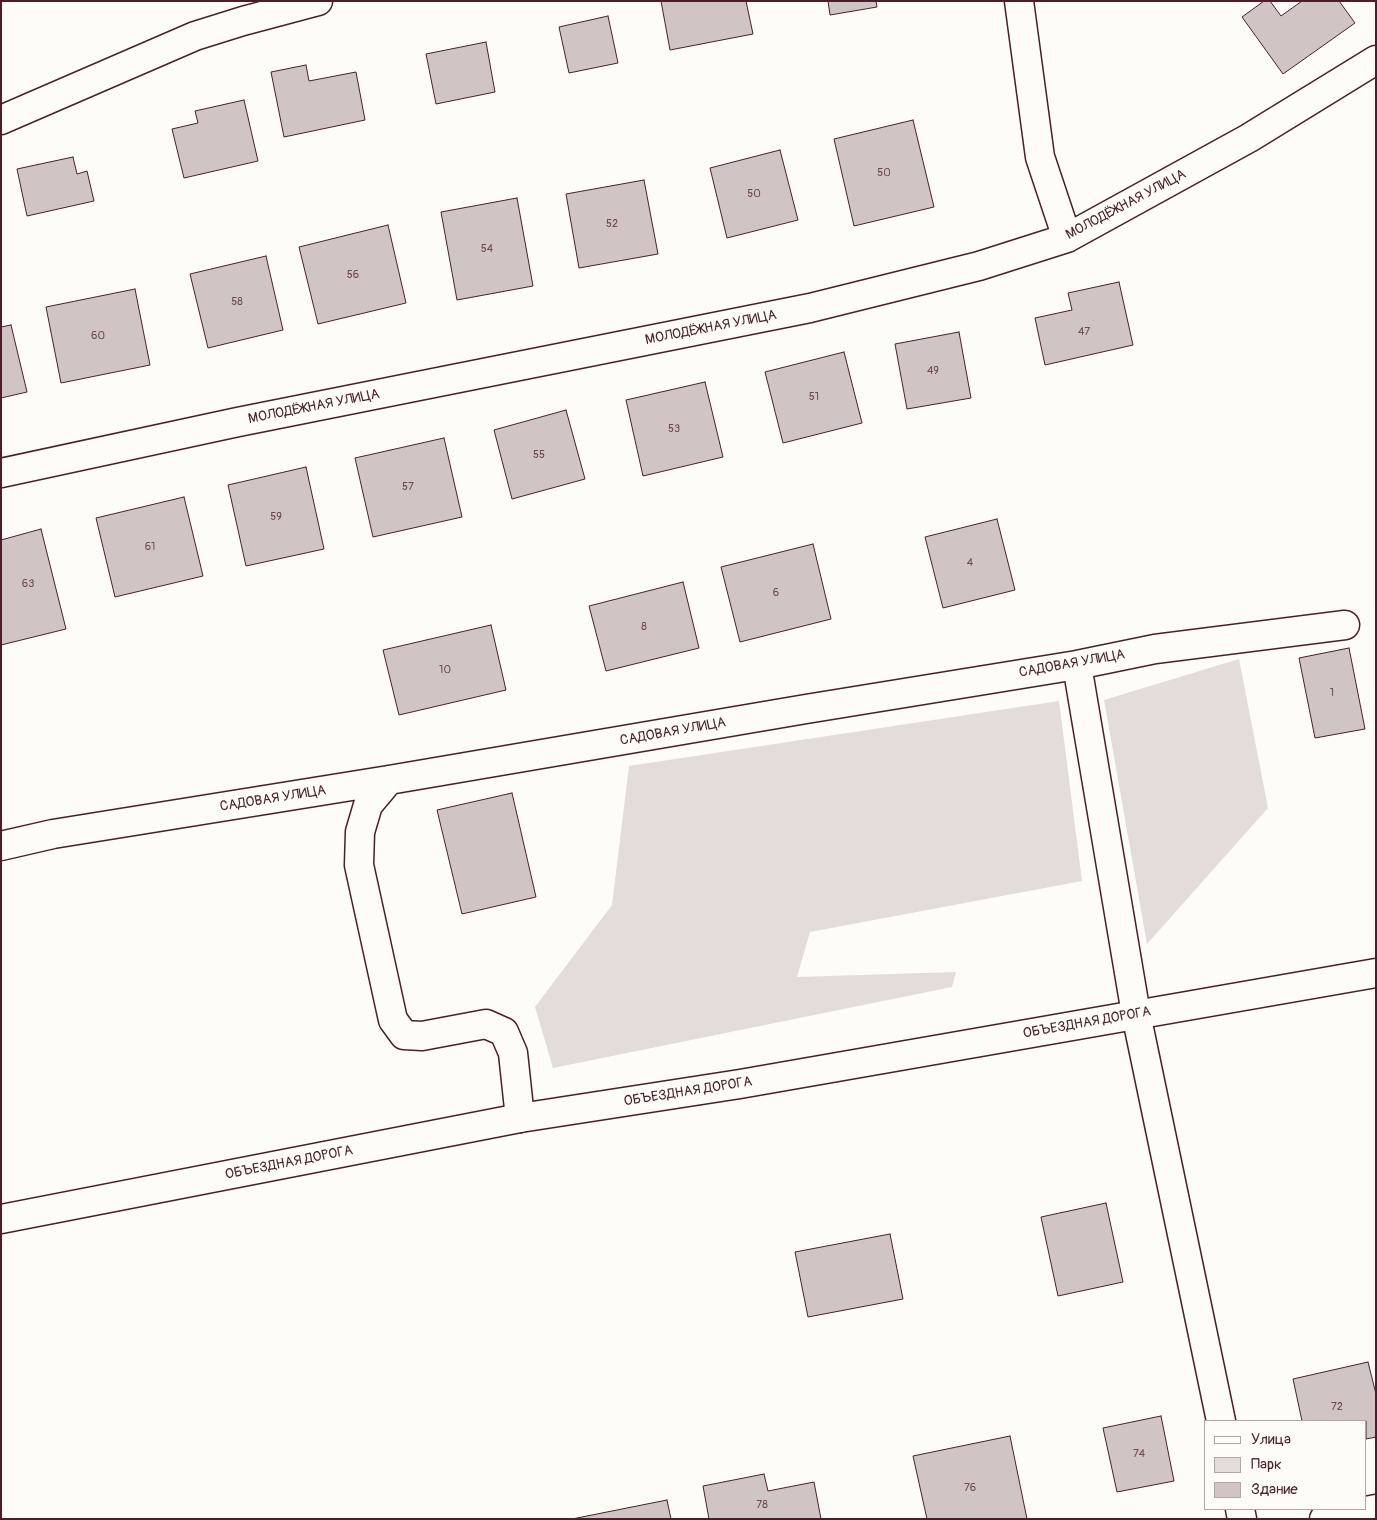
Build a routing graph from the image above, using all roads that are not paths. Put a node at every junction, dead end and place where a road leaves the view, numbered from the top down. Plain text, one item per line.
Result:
1 (318, 1) edge
2 (1019, 1) edge
3 (1376, 60) edge
4 (1, 120) edge
5 (1067, 238) junction
6 (1, 474) edge
7 (1346, 625) dead end
8 (1077, 665) junction
9 (389, 780) junction
10 (1, 846) edge
11 (1376, 973) edge
12 (1136, 1014) junction
13 (520, 1118) junction
14 (1, 1219) edge
15 (1221, 1420) edge
16 (1376, 1509) edge
17 (1324, 1519) edge

1 - 4 street
2 - 5 street
3 - 5 street, МОЛОДЁЖНАЯ УЛИЦА
5 - 6 street, МОЛОДЁЖНАЯ УЛИЦА
7 - 8 street, САДОВАЯ УЛИЦА
8 - 9 street, САДОВАЯ УЛИЦА
8 - 12 street
9 - 10 street, САДОВАЯ УЛИЦА
9 - 13 street
11 - 12 street, ОБЪЕЗДНАЯ ДОРОГА
12 - 13 street, ОБЪЕЗДНАЯ ДОРОГА
12 - 15 street
13 - 14 street, ОБЪЕЗДНАЯ ДОРОГА
16 - 17 street

